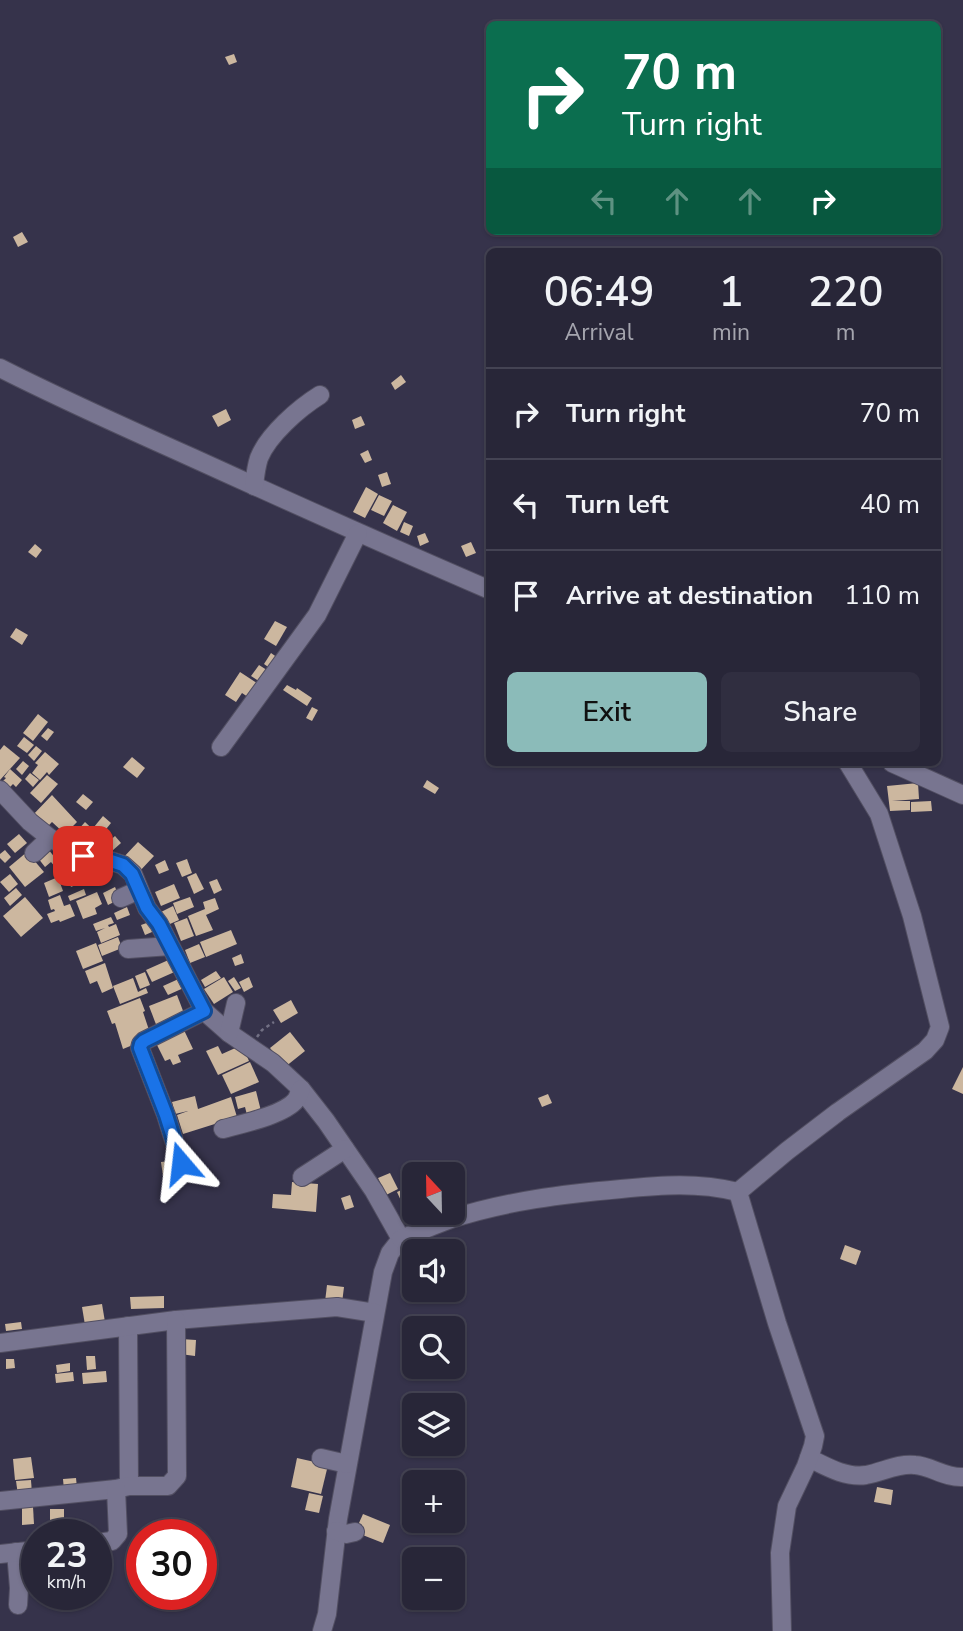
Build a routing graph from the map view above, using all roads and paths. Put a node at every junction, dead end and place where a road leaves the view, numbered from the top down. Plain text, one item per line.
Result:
1 (0, 368) edge
2 (320, 395) dead end
3 (254, 486) junction
4 (358, 533) junction
5 (486, 588) edge
6 (221, 747) dead end
7 (850, 766) edge
8 (899, 766) edge
9 (0, 790) edge
10 (963, 795) edge
11 (50, 838) junction
12 (34, 853) dead end
13 (139, 890) junction
14 (121, 898) dead end
15 (170, 947) junction
16 (128, 949) dead end
17 (236, 1003) dead end
18 (204, 1011) junction
19 (274, 1022) dead end
20 (229, 1033) junction
21 (253, 1050) junction
22 (301, 1089) junction
23 (223, 1129) dead end
24 (345, 1150) junction
25 (181, 1163) dead end
26 (302, 1177) dead end
27 (738, 1192) junction
28 (401, 1238) junction
29 (375, 1313) junction
30 (176, 1321) junction
31 (128, 1326) junction
32 (0, 1343) edge
33 (321, 1458) dead end
34 (809, 1458) junction
35 (347, 1464) junction
36 (963, 1477) edge
37 (122, 1488) junction
38 (0, 1502) edge
39 (336, 1531) junction
40 (355, 1532) dead end
41 (112, 1541) edge
42 (8, 1553) edge
43 (18, 1605) dead end
44 (322, 1631) edge
45 (782, 1631) edge

1 - 3 street
2 - 3 street
3 - 4 street
4 - 5 street
4 - 6 street
7 - 27 street
8 - 10 street
9 - 11 street
11 - 12 street
11 - 13 street
13 - 14 street
13 - 15 street
15 - 16 street
15 - 18 street
17 - 20 street
18 - 20 street
18 - 25 street
19 - 21 path
20 - 21 street
21 - 22 street
22 - 23 street
22 - 24 street
24 - 26 street
24 - 28 street
27 - 28 street
27 - 34 street
28 - 29 street
29 - 30 street
29 - 35 street
30 - 31 street
30 - 37 street
31 - 32 street
31 - 37 street
33 - 35 street
34 - 36 street
34 - 45 street
35 - 39 street
37 - 38 street
37 - 41 street
39 - 40 street
39 - 44 street
42 - 43 street

